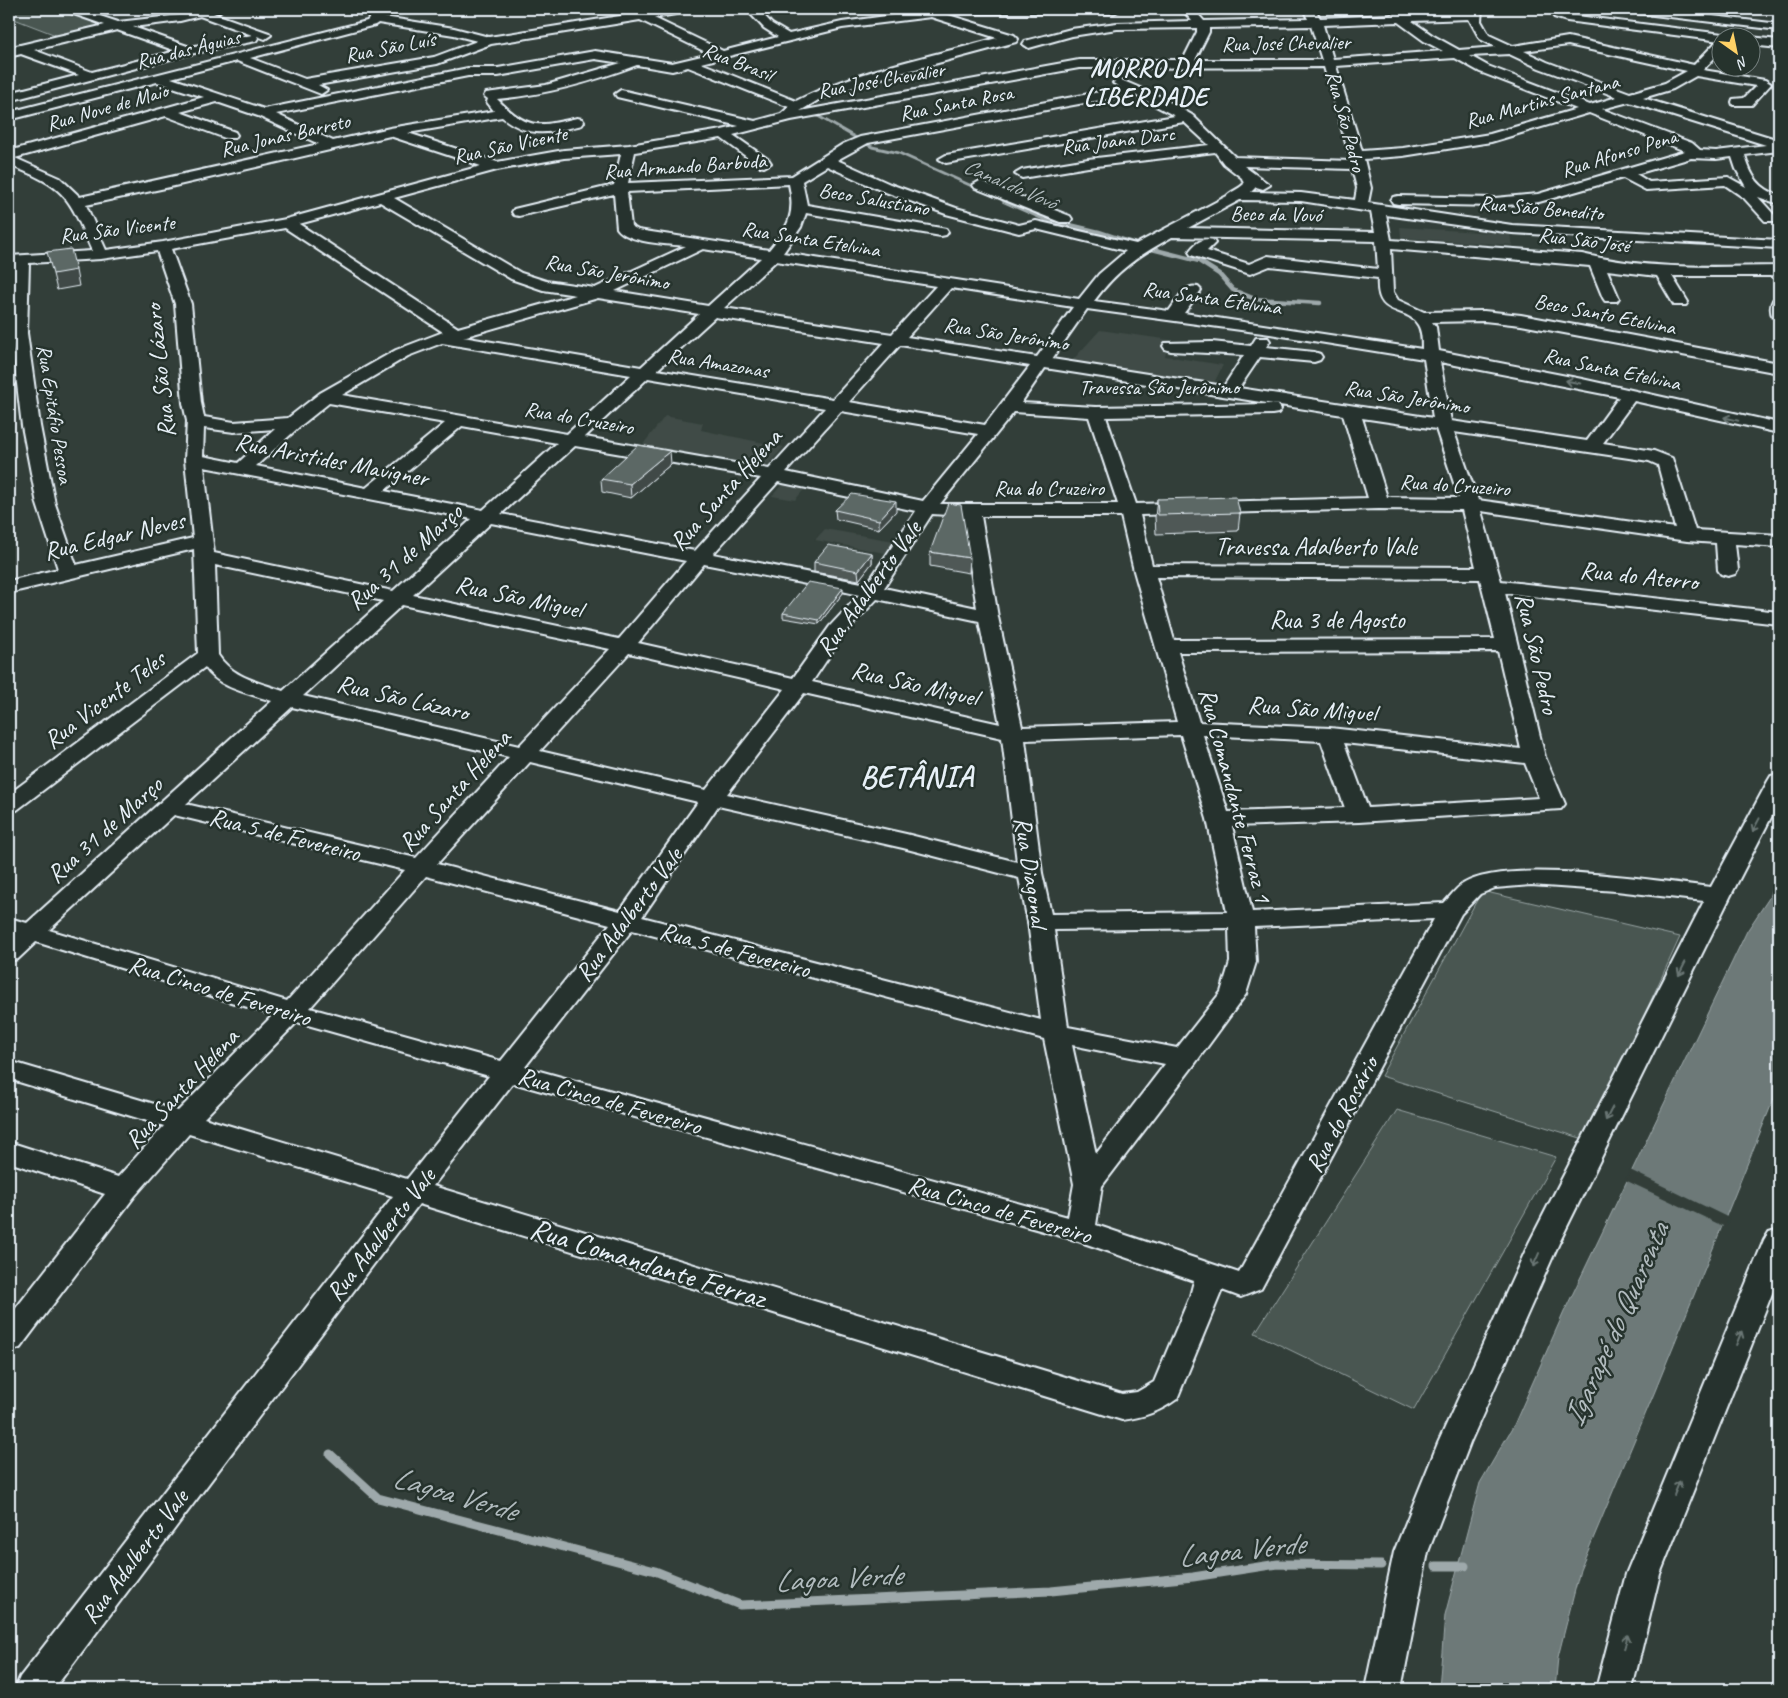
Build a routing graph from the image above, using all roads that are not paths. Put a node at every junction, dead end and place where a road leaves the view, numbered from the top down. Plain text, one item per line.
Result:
1 (69, 9) edge
2 (189, 9) edge
3 (216, 9) edge
4 (627, 9) edge
5 (686, 9) edge
6 (752, 9) edge
7 (1188, 9) edge
8 (1308, 9) edge
9 (1383, 9) edge
10 (1628, 9) edge
11 (357, 10) edge
12 (929, 10) edge
13 (1114, 10) edge
14 (1645, 10) edge
15 (1476, 12) edge
16 (1559, 12) edge
17 (203, 13) junction
18 (1754, 13) dead end
19 (378, 14) edge
20 (640, 15) junction
21 (337, 18) dead end
22 (1401, 18) junction
23 (391, 21) junction
24 (1316, 22) junction
25 (1744, 22) junction
26 (1199, 24) junction
27 (117, 26) junction
28 (1779, 27) edge
29 (1738, 28) edge
30 (439, 30) junction
31 (1710, 36) edge
32 (787, 38) junction
33 (1010, 38) junction
34 (489, 41) junction
35 (1760, 42) edge
36 (1030, 44) junction
37 (1779, 44) edge
38 (9, 45) edge
39 (21, 50) junction
40 (1510, 50) junction
41 (189, 51) junction
42 (9, 53) edge
43 (720, 54) junction
44 (1458, 55) junction
45 (1710, 56) edge
46 (237, 57) junction
47 (437, 60) junction
48 (635, 62) junction
49 (689, 63) junction
50 (1330, 63) junction
51 (1079, 64) junction
52 (1187, 64) junction
53 (1696, 71) junction
54 (468, 72) junction
55 (498, 72) junction
56 (92, 76) junction
57 (158, 78) junction
58 (306, 83) junction
59 (1133, 90) junction
60 (535, 92) junction
61 (621, 94) dead end
62 (490, 96) junction
63 (9, 98) edge
64 (216, 98) junction
65 (340, 98) junction
66 (1631, 98) junction
67 (547, 100) dead end
68 (1738, 102) dead end
69 (804, 108) junction
70 (1590, 110) junction
71 (166, 111) junction
72 (263, 113) junction
73 (503, 113) junction
74 (9, 116) edge
75 (1187, 118) junction
76 (577, 122) dead end
77 (756, 125) junction
78 (544, 129) junction
79 (390, 132) junction
80 (723, 134) junction
81 (230, 135) dead end
82 (331, 145) junction
83 (1779, 146) edge
84 (629, 148) junction
85 (1219, 148) junction
86 (580, 152) junction
87 (1738, 152) junction
88 (1690, 154) junction
89 (9, 155) edge
90 (9, 160) edge
91 (946, 160) dead end
92 (828, 161) junction
93 (1230, 161) junction
94 (1357, 161) junction
95 (764, 163) dead end
96 (496, 166) junction
97 (1022, 174) dead end
98 (1624, 174) junction
99 (1250, 178) junction
100 (795, 180) junction
101 (980, 185) dead end
102 (620, 188) junction
103 (1234, 196) junction
104 (1300, 197) junction
105 (383, 198) junction
106 (1779, 200) edge
107 (1444, 201) junction
108 (76, 202) junction
109 (1362, 203) junction
110 (800, 208) junction
111 (1378, 209) junction
112 (519, 212) dead end
113 (1775, 217) edge
114 (1443, 220) junction
115 (287, 223) junction
116 (942, 232) dead end
117 (1167, 232) junction
118 (1570, 233) junction
119 (1779, 237) edge
120 (1384, 240) junction
121 (1208, 243) dead end
122 (1779, 244) edge
123 (700, 245) junction
124 (1144, 245) junction
125 (163, 246) junction
126 (101, 255) junction
127 (772, 256) junction
128 (1582, 259) junction
129 (15, 260) edge
130 (1597, 263) junction
131 (1661, 270) junction
132 (1779, 271) edge
133 (1386, 274) junction
134 (947, 283) junction
135 (1193, 290) dead end
136 (596, 294) junction
137 (1610, 298) dead end
138 (1680, 302) dead end
139 (1779, 303) edge
140 (1082, 304) junction
141 (712, 312) junction
142 (1779, 314) edge
143 (1174, 315) junction
144 (1421, 317) junction
145 (1270, 329) junction
146 (14, 335) edge
147 (448, 336) junction
148 (894, 340) junction
149 (1172, 346) dead end
150 (1256, 351) junction
151 (1432, 355) junction
152 (1314, 357) dead end
153 (1042, 362) junction
154 (1779, 368) edge
155 (643, 373) junction
156 (1230, 391) junction
157 (1630, 396) junction
158 (326, 397) junction
159 (838, 405) junction
160 (1309, 405) junction
161 (1009, 407) junction
162 (1352, 411) junction
163 (1096, 412) junction
164 (460, 419) junction
165 (196, 421) junction
166 (293, 423) junction
167 (1443, 426) junction
168 (1779, 428) edge
169 (989, 431) junction
170 (570, 441) junction
171 (1591, 448) junction
172 (194, 460) junction
173 (242, 469) junction
174 (773, 476) junction
175 (371, 492) junction
176 (1379, 503) junction
177 (1470, 504) junction
178 (927, 508) junction
179 (1130, 510) junction
180 (972, 511) junction
181 (489, 516) junction
182 (1687, 535) junction
183 (1725, 538) junction
184 (1779, 541) edge
185 (204, 549) junction
186 (700, 557) junction
187 (1728, 570) dead end
188 (1144, 571) junction
189 (69, 572) junction
190 (1490, 580) junction
191 (9, 587) edge
192 (872, 592) junction
193 (398, 599) junction
194 (988, 618) junction
195 (1779, 618) edge
196 (1508, 645) junction
197 (624, 646) junction
198 (1167, 646) junction
199 (208, 655) junction
200 (799, 684) junction
201 (287, 698) junction
202 (1190, 728) junction
203 (1013, 734) junction
204 (1330, 735) junction
205 (525, 753) junction
206 (1534, 757) junction
207 (1779, 781) edge
208 (712, 798) junction
209 (9, 805) edge
210 (170, 807) junction
211 (1359, 815) junction
212 (1219, 819) junction
213 (421, 867) junction
214 (1030, 873) junction
215 (1719, 895) junction
216 (1451, 910) junction
217 (627, 920) junction
218 (1241, 920) junction
219 (1040, 922) junction
220 (20, 930) edge
221 (9, 953) edge
222 (292, 1012) junction
223 (1056, 1034) junction
224 (1185, 1059) junction
225 (9, 1070) edge
226 (507, 1071) junction
227 (184, 1122) junction
228 (9, 1152) edge
229 (1088, 1184) junction
230 (124, 1190) junction
231 (413, 1191) junction
232 (1080, 1232) junction
233 (1779, 1240) edge
234 (1211, 1274) junction
235 (9, 1339) edge
236 (33, 1689) edge
237 (1383, 1689) edge
238 (1614, 1689) edge

1 - 27 street
2 - 17 street
3 - 17 street
4 - 20 street
5 - 20 street, Rua São Luís
6 - 32 street
7 - 26 street
8 - 24 street, Rua São Pedro
9 - 22 street, Rua Afonso Pena
10 - 14 street
11 - 21 street
12 - 13 street
12 - 32 street
12 - 33 street, Rua São Benedito
14 - 25 street
15 - 22 street
15 - 40 street
16 - 31 street
17 - 27 street
17 - 41 street
18 - 25 street
19 - 23 street
19 - 46 street, Rua das Águias
20 - 34 street, Rua São Luís
20 - 43 street
22 - 24 street
22 - 44 street, Rua Afonso Pena
23 - 30 street
23 - 30 street
24 - 26 street
24 - 50 street, Rua São Pedro
25 - 28 street
25 - 29 street
26 - 36 street
26 - 52 street
27 - 39 street
27 - 41 street
30 - 34 street
32 - 43 street
33 - 36 street, Rua São Benedito
33 - 69 street, Rua São Vicente
34 - 47 street, Rua São Luís
35 - 37 street
36 - 51 street, Rua São Benedito
38 - 39 street
39 - 42 street
39 - 56 street
40 - 44 street, Rua José Chevalier
40 - 53 street, Rua José Chevalier
40 - 66 street
41 - 56 street
43 - 49 street
44 - 50 street, Rua José Chevalier
44 - 70 street, Rua Afonso Pena
45 - 53 street, Rua Martins Santana
46 - 57 street, Rua das Águias
46 - 58 street
47 - 54 street
47 - 58 street, Rua São Luís
48 - 49 street, Rua Brasil
48 - 55 street, Rua Brasil
48 - 60 street
49 - 69 street, Rua Brasil
50 - 52 street, Rua José Chevalier
50 - 94 street, Rua São Pedro
51 - 52 street, Rua José Chevalier
51 - 59 street, Rua São Benedito
51 - 69 street, Rua José Chevalier
53 - 66 street, Rua Martins Santana
53 - 68 street
54 - 55 street, Rua Brasil
54 - 65 street
55 - 62 street
56 - 63 street
57 - 64 street
57 - 74 street, Rua das Águias
58 - 65 street
59 - 75 street, Rua São Benedito
59 - 92 street, Rua Santa Rosa
60 - 62 street
60 - 67 street
61 - 77 street
62 - 73 street
64 - 71 street, Rua Nove de Maio
64 - 72 street
65 - 72 street
66 - 70 street, Rua Martins Santana
66 - 83 street
69 - 77 street, Rua São Vicente
70 - 88 street, Rua Afonso Pena
70 - 94 street, Rua Martins Santana
71 - 81 street
71 - 89 street, Rua Nove de Maio
72 - 82 street
73 - 78 street
73 - 79 street, Rua Jonas Barreto
75 - 85 street, Rua São Benedito
75 - 91 street
76 - 78 street
77 - 80 street, Rua São Vicente
78 - 86 street
79 - 82 street, Rua Jonas Barreto
79 - 96 street
80 - 84 street, Rua São Vicente
80 - 95 street
82 - 108 street, Rua Jonas Barreto
83 - 87 street
84 - 86 street, Rua São Vicente
84 - 102 street
85 - 93 street, Rua São Benedito
85 - 97 street, Rua Joana Darc
86 - 96 street, Rua São Vicente
87 - 88 street
87 - 106 street
88 - 98 street, Rua Afonso Pena
90 - 108 street
92 - 100 street, Rua Santa Rosa
92 - 124 street, Beco Salustiano
93 - 94 street, Rua Martins Santana
93 - 99 street, Rua São Benedito
94 - 109 street, Rua São Pedro
96 - 105 street, Rua São Vicente
98 - 107 street, Rua Afonso Pena
98 - 113 street
99 - 103 street, Rua Adalberto Vale
99 - 104 street, Rua São Benedito
100 - 102 street, Rua Armando Barbuda
100 - 110 street
101 - 124 street
102 - 112 street, Rua Armando Barbuda
102 - 123 street, Rua Santa Etelvina
103 - 104 street, Rua São Benedito
103 - 117 street, Rua Adalberto Vale
104 - 109 street, Rua São Benedito
105 - 115 street, Rua São Vicente
105 - 136 street, Rua São Jerônimo
107 - 109 street, Rua Afonso Pena
107 - 114 street
108 - 126 street
109 - 111 street, Rua São Benedito
110 - 116 street, Beco Salustiano
110 - 127 street, Rua 31 de Março
111 - 114 street, Rua São Benedito
111 - 120 street
113 - 119 street
114 - 118 street, Rua São Benedito
115 - 125 street, Rua São Vicente
115 - 147 street, Rua Amazonas
117 - 120 street, Beco da Vovó
117 - 124 street, Rua Adalberto Vale
118 - 122 street, Rua São Benedito
118 - 128 street
120 - 128 street, Rua São José
120 - 133 street
121 - 133 street
123 - 127 street, Rua Santa Etelvina
123 - 136 street
124 - 140 street, Rua Adalberto Vale
125 - 126 street, Rua São Vicente
125 - 165 street, Rua São Lázaro
126 - 129 street, Rua São Vicente
127 - 134 street, Rua Santa Etelvina
127 - 141 street, Rua 31 de Março
128 - 130 street, Rua São José
129 - 146 street, Rua Epitáfio Pessoa
130 - 131 street, Rua São José
130 - 137 street
131 - 132 street, Rua São José
131 - 138 street
133 - 144 street
134 - 140 street, Rua Santa Etelvina
134 - 148 street, Rua Santa Helena
135 - 143 street
136 - 141 street, Rua São Jerônimo
136 - 147 street
139 - 142 street
140 - 143 street, Rua Santa Etelvina
140 - 153 street, Rua Adalberto Vale
141 - 148 street, Rua São Jerônimo
141 - 155 street, Rua 31 de Março
143 - 145 street, Rua Santa Etelvina
144 - 151 street, Rua São Pedro
144 - 154 street, Beco Santo Etelvina
145 - 150 street
145 - 151 street, Rua Santa Etelvina
146 - 189 street, Rua Epitáfio Pessoa
147 - 155 street, Rua Amazonas
147 - 158 street
148 - 153 street, Rua São Jerônimo
148 - 159 street, Rua Santa Helena
149 - 150 street
150 - 152 street
150 - 156 street
157 -> 151 street, Rua Santa Etelvina
151 - 167 street, Rua São Pedro
153 - 156 street, Rua São Jerônimo
153 - 161 street, Rua Adalberto Vale
155 - 159 street, Rua Amazonas
155 - 170 street, Rua 31 de Março
156 - 160 street, Rua São Jerônimo
168 -> 157 street, Rua Santa Etelvina
157 - 171 street
158 - 164 street, Rua do Cruzeiro
158 - 166 street
159 - 169 street, Rua Amazonas
159 - 174 street, Rua Santa Helena
160 - 162 street, Rua São Jerônimo
160 - 163 street, Travessa São Jerônimo
161 - 163 street, Travessa São Jerônimo
161 - 169 street, Rua Adalberto Vale
162 - 167 street, Rua São Jerônimo
162 - 176 street
163 - 179 street, Rua Comandante Ferraz 1
164 - 170 street, Rua do Cruzeiro
164 - 175 street
165 - 166 street
165 - 172 street, Rua São Lázaro
166 - 173 street
167 - 171 street, Rua São Jerônimo
167 - 177 street, Rua São Pedro
169 - 178 street, Rua Adalberto Vale
170 - 174 street, Rua do Cruzeiro
170 - 181 street, Rua 31 de Março
171 - 182 street, Rua São Jerônimo
172 - 173 street, Rua Aristides Mavigner
172 - 185 street, Rua São Lázaro
173 - 175 street, Rua Aristides Mavigner
174 - 178 street, Rua do Cruzeiro
174 - 186 street, Rua Santa Helena
175 - 181 street, Rua Aristides Mavigner
176 - 177 street, Rua do Cruzeiro
176 - 179 street, Rua do Cruzeiro
177 - 182 street, Rua do Cruzeiro
177 - 190 street, Rua São Pedro
178 - 180 street, Rua do Cruzeiro
178 - 192 street, Rua Adalberto Vale
179 - 180 street, Rua do Cruzeiro
179 - 188 street, Rua Comandante Ferraz 1
180 - 194 street, Rua Diagonal
181 - 186 street, Rua Aristides Mavigner
181 - 193 street, Rua 31 de Março
182 - 183 street, Rua do Cruzeiro
183 - 184 street, Rua do Cruzeiro
183 - 187 street
185 - 189 street, Rua Edgar Neves
185 - 193 street, Rua São Miguel
185 - 199 street, Rua São Lázaro
186 - 192 street, Rua Aristides Mavigner
186 - 197 street, Rua Santa Helena
188 - 190 street, Travessa Adalberto Vale
188 - 198 street, Rua Comandante Ferraz 1
189 - 191 street, Rua Edgar Neves
190 - 195 street, Rua do Aterro
190 - 196 street, Rua São Pedro
192 - 194 street, Rua Aristides Mavigner
192 - 200 street, Rua Adalberto Vale
193 - 197 street, Rua São Miguel
193 - 201 street, Rua 31 de Março
194 - 203 street, Rua Diagonal
196 - 198 street, Rua 3 de Agosto
196 - 206 street, Rua São Pedro
197 - 200 street, Rua São Miguel
197 - 205 street, Rua Santa Helena
198 - 202 street, Rua Comandante Ferraz 1
199 - 201 street, Rua São Lázaro
199 - 209 street, Rua Vicente Teles
200 - 203 street, Rua São Miguel
200 - 208 street, Rua Adalberto Vale
201 - 205 street, Rua São Lázaro
201 - 210 street, Rua 31 de Março
202 - 203 street, Rua São Miguel
202 - 204 street, Rua São Miguel
202 - 212 street, Rua Comandante Ferraz 1
203 - 214 street, Rua Diagonal
204 - 206 street, Rua São Miguel
204 - 211 street
205 - 208 street, Rua São Lázaro
205 - 213 street, Rua Santa Helena
206 - 211 street, Rua São Pedro
207 -> 215 street
208 - 214 street, Rua São Lázaro
208 - 217 street, Rua Adalberto Vale
210 - 213 street, Rua 5 de Fevereiro
210 - 220 street, Rua 31 de Março
211 - 212 street, Rua São Pedro
212 - 218 street, Rua Comandante Ferraz 1
213 - 217 street, Rua 5 de Fevereiro
213 - 222 street, Rua Santa Helena
214 - 219 street, Rua Diagonal
215 - 216 street, Rua do Rosário
215 -> 237 street
216 - 218 street
216 - 234 street, Rua do Rosário
217 - 223 street, Rua 5 de Fevereiro
217 - 226 street, Rua Adalberto Vale
218 - 219 street
218 - 224 street, Rua Comandante Ferraz 1
219 - 223 street, Rua Diagonal
220 - 221 street, Rua 31 de Março
220 - 222 street, Rua Cinco de Fevereiro
222 - 226 street, Rua Cinco de Fevereiro
222 - 227 street, Rua Santa Helena
223 - 224 street, Rua 5 de Fevereiro
223 - 229 street, Rua Diagonal
224 - 229 street, Rua Comandante Ferraz 1
225 - 227 street, Rua Comandante Ferraz
226 - 231 street, Rua Adalberto Vale
226 - 232 street, Rua Cinco de Fevereiro
227 - 230 street, Rua Santa Helena
227 - 231 street, Rua Comandante Ferraz
228 - 230 street
229 - 232 street, Rua Diagonal
230 - 235 street, Rua Santa Helena
231 - 234 street, Rua Comandante Ferraz
231 - 236 street, Rua Adalberto Vale
232 - 234 street, Rua Cinco de Fevereiro
238 -> 233 street

